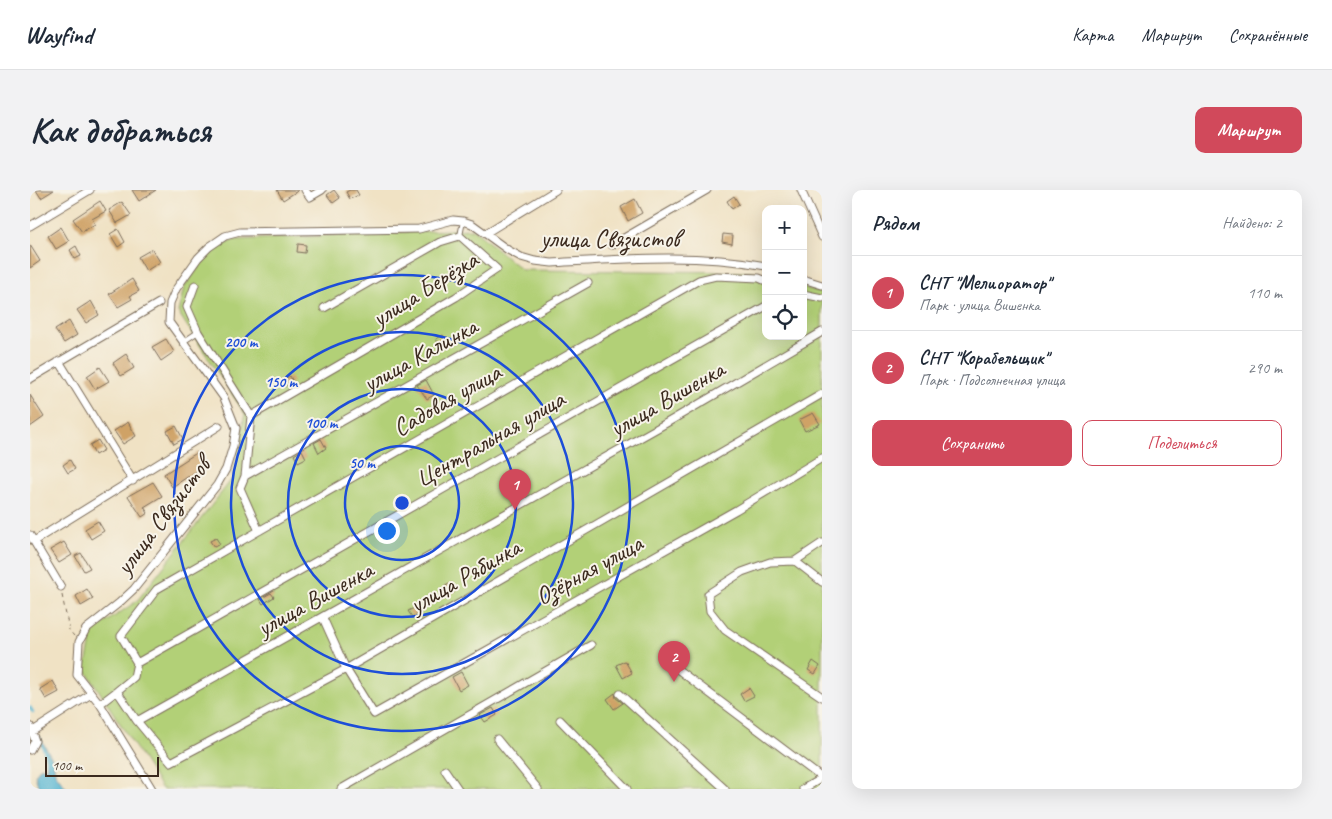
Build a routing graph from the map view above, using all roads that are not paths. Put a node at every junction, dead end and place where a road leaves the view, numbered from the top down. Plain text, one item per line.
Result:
1 (90, 190) edge
2 (305, 190) edge
3 (322, 190) edge
4 (556, 190) edge
5 (707, 190) edge
6 (801, 190) edge
7 (463, 221) junction
8 (30, 226) edge
9 (486, 233) junction
10 (460, 236) junction
11 (822, 237) edge
12 (612, 245) dead end
13 (762, 265) edge
14 (762, 279) edge
15 (807, 280) edge
16 (588, 283) dead end
17 (195, 285) dead end
18 (822, 286) edge
19 (807, 295) edge
20 (822, 298) edge
21 (159, 303) dead end
22 (324, 308) dead end
23 (762, 308) edge
24 (198, 332) junction
25 (822, 332) edge
26 (183, 342) junction
27 (59, 361) junction
28 (30, 379) edge
29 (822, 394) edge
30 (251, 416) junction
31 (218, 426) dead end
32 (822, 458) edge
33 (245, 476) junction
34 (133, 481) junction
35 (259, 531) junction
36 (32, 538) edge
37 (822, 543) edge
38 (795, 561) junction
39 (822, 582) edge
40 (61, 587) road end
41 (323, 618) junction
42 (591, 645) dead end
43 (664, 659) dead end
44 (137, 663) junction
45 (346, 669) junction
46 (117, 691) junction
47 (91, 694) junction
48 (620, 694) dead end
49 (822, 697) edge
50 (100, 704) junction
51 (560, 720) dead end
52 (137, 721) junction
53 (31, 728) edge
54 (497, 739) dead end
55 (30, 750) edge
56 (444, 770) dead end
57 (822, 778) edge
58 (152, 789) edge
59 (341, 789) edge
60 (458, 789) edge
61 (538, 789) edge
62 (627, 789) edge
63 (725, 789) edge
64 (803, 789) edge

1 - 8 street
2 - 3 street
4 - 9 street
5 - 12 street
6 - 11 street
7 - 9 street, улица Связистов
7 - 10 lane
7 - 26 street, улица Связистов
9 - 13 street, улица Связистов
10 - 22 street, улица Берёзка
10 - 30 street, улица Берёзка
14 - 35 street, Садовая улица
15 - 18 street
16 - 33 street, улица Калинка
17 - 24 street
19 - 20 street
21 - 27 street
23 - 44 street, Центральная улица
24 - 26 lane
24 - 30 street
25 - 41 street, улица Вишенка
26 - 47 street, улица Связистов
27 - 28 street
27 - 34 street
29 - 45 street, улица Рябинка
30 - 33 street
31 - 34 street
32 - 45 street, Озёрная улица
33 - 35 street
34 - 36 street
35 - 44 street, Садовая улица
36 - 40 street
37 - 38 street
38 - 39 street
38 - 49 street
41 - 45 street
41 - 52 street, улица Вишенка
42 - 59 street
43 - 57 street
44 - 46 street
45 - 52 street, улица Рябинка
46 - 50 street
46 - 52 street
47 - 50 street
47 - 53 street
48 - 63 street
50 - 58 street
51 - 62 street
53 - 55 street
54 - 61 street
56 - 60 street
57 - 64 street

